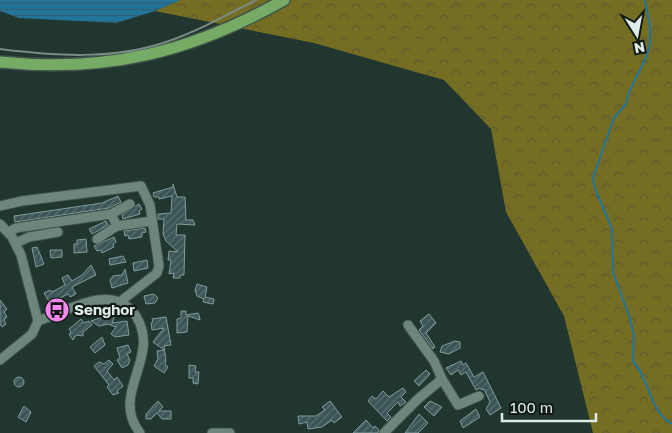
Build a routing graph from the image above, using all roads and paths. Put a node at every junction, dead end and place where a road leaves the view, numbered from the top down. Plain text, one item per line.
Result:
1 (284, 0) edge
2 (0, 62) edge
3 (130, 204) dead end
4 (0, 206) edge
5 (111, 214) junction
6 (152, 221) junction
7 (0, 224) edge
8 (118, 226) junction
9 (9, 232) junction
10 (58, 232) dead end
11 (97, 239) dead end
12 (16, 243) junction
13 (121, 301) junction
14 (38, 321) junction
15 (408, 325) dead end
16 (0, 360) edge
17 (442, 379) junction
18 (479, 396) dead end
19 (140, 433) edge
20 (212, 433) edge
21 (230, 433) edge
22 (384, 433) edge

1 - 2 main road
3 - 5 street
4 - 6 street
5 - 8 street
5 - 9 street
6 - 8 street
6 - 13 street
7 - 9 street
8 - 11 street
9 - 12 street
10 - 12 street
12 - 14 street
13 - 14 street
13 - 19 street
14 - 16 street
15 - 17 street
17 - 18 street
17 - 22 street
20 - 21 street

